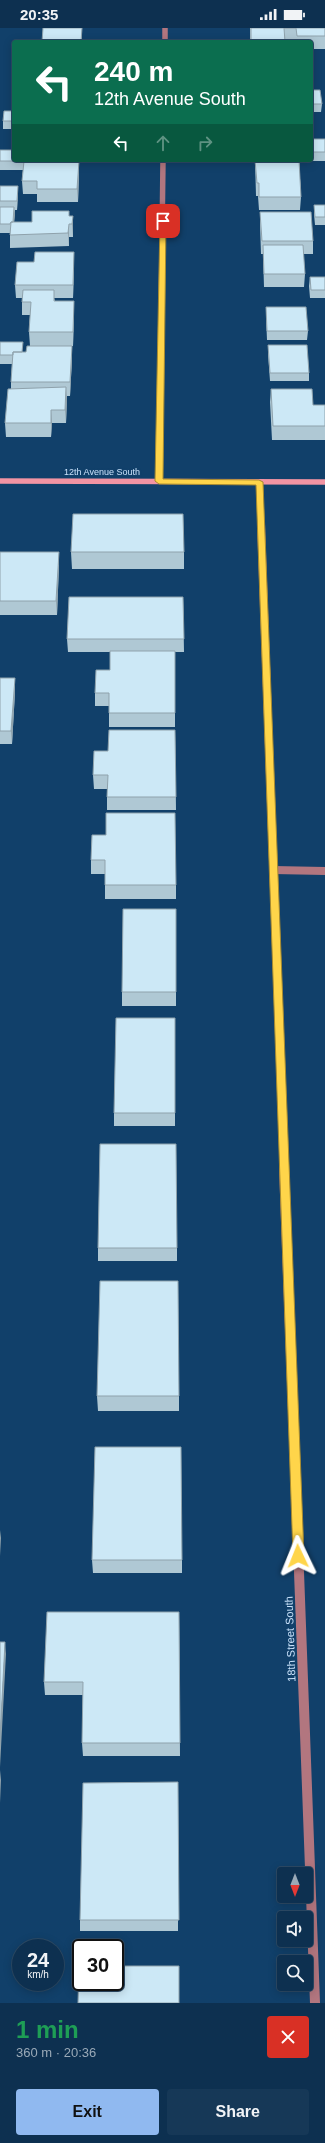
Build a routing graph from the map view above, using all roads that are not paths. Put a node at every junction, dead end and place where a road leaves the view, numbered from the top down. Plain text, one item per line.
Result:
1 (165, 28) edge
2 (165, 40) edge
3 (163, 162) edge
4 (159, 481) junction
5 (0, 482) edge
6 (259, 482) junction
7 (325, 482) edge
8 (273, 870) junction
9 (325, 871) edge
10 (315, 2003) edge

1 - 2 street
3 - 4 street
4 - 5 street, 12th Avenue South
4 - 6 street, 12th Avenue South
6 - 7 street, 12th Avenue South
6 - 8 street, 18th Street South
8 - 9 street
8 - 10 street, 18th Street South

